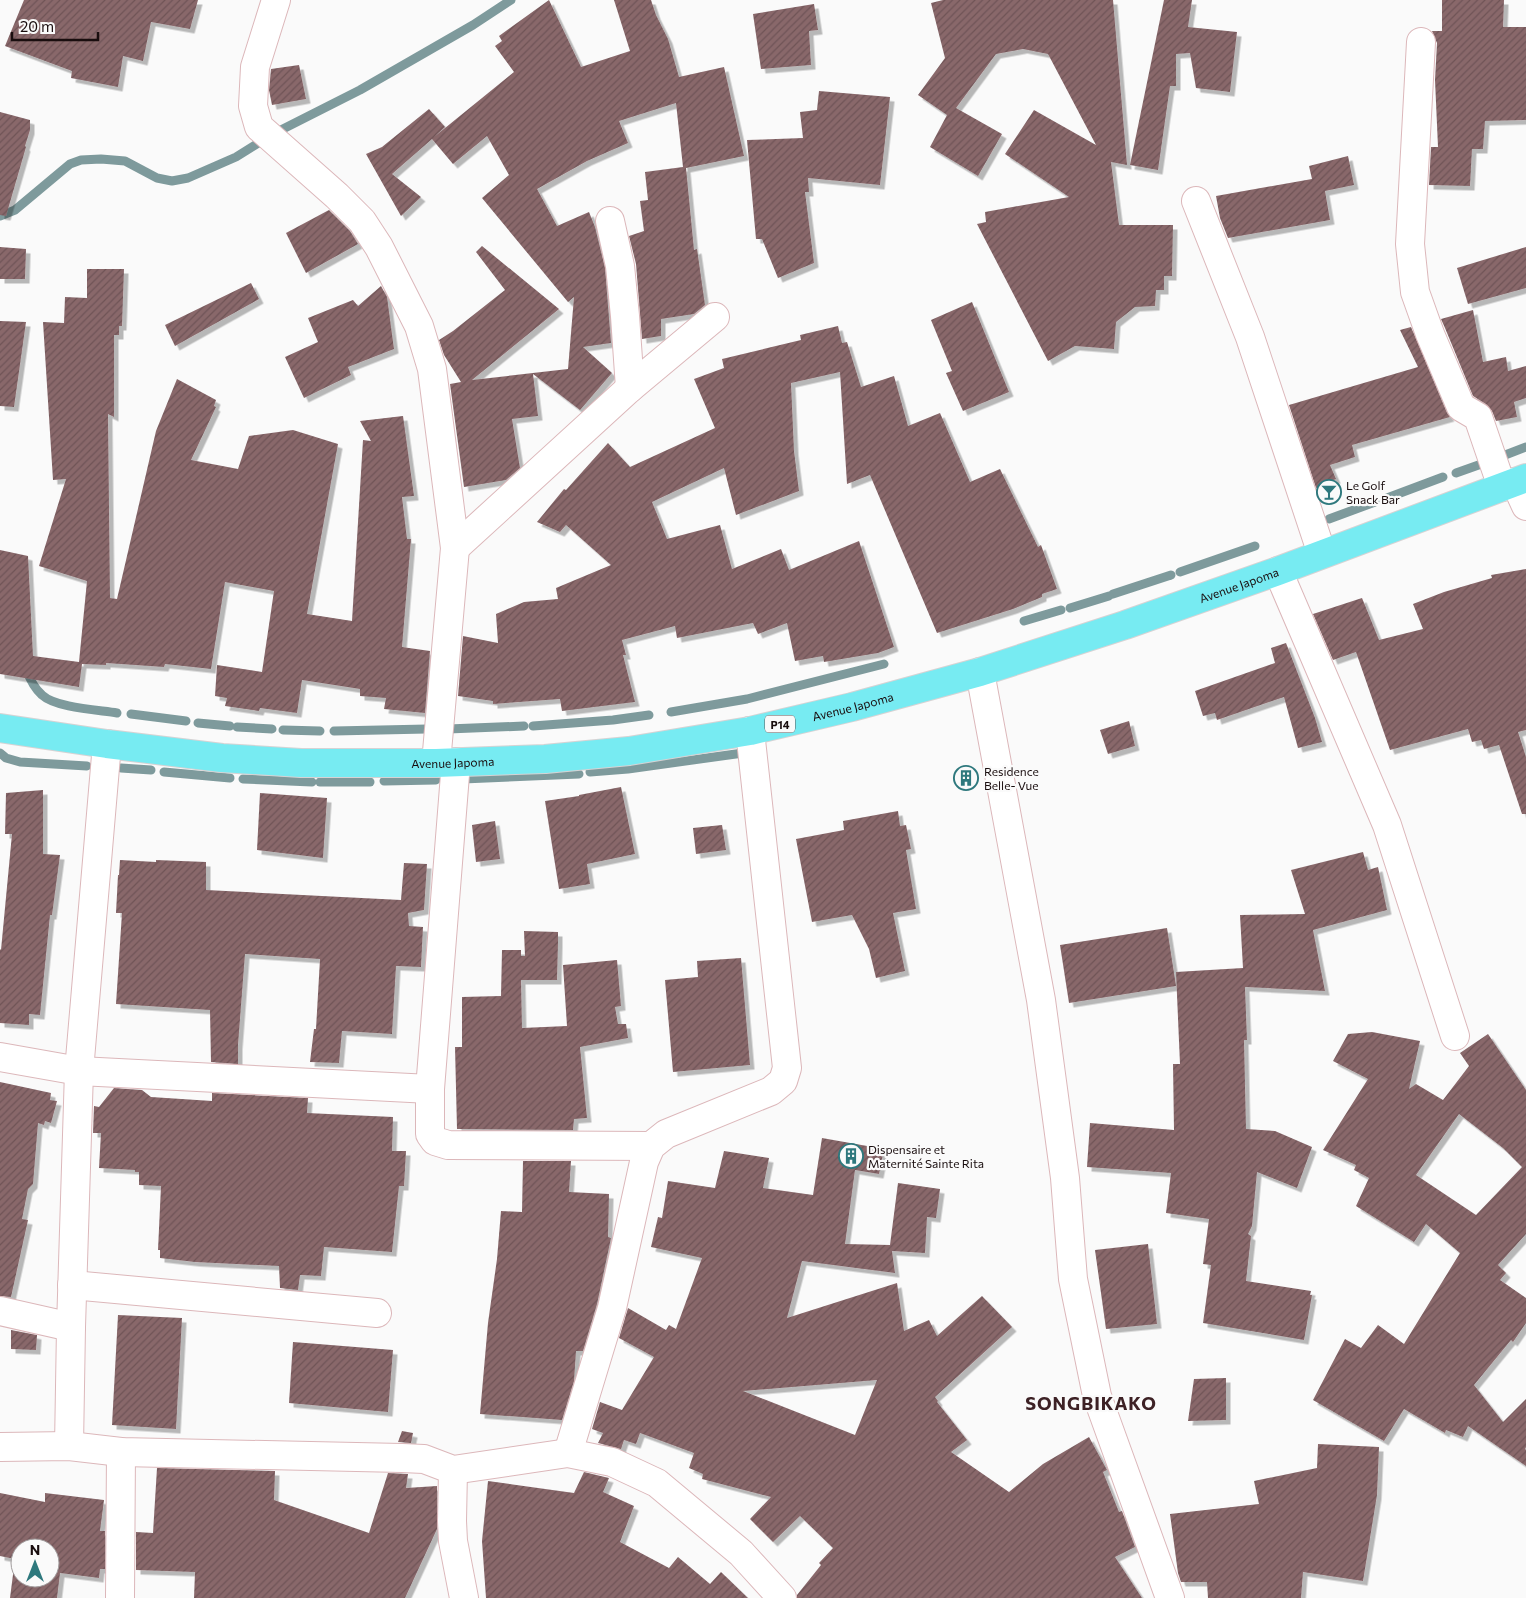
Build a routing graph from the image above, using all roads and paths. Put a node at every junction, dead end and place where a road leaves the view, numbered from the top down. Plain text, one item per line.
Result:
1 (276, 0) edge
2 (1421, 42) dead end
3 (1196, 201) dead end
4 (610, 221) dead end
5 (715, 318) dead end
6 (630, 388) junction
7 (1517, 488) edge
8 (455, 548) junction
9 (1322, 554) junction
10 (1278, 571) junction
11 (980, 672) junction
12 (0, 728) edge
13 (750, 731) junction
14 (107, 744) junction
15 (446, 762) junction
16 (1455, 1036) dead end
17 (0, 1057) edge
18 (79, 1071) junction
19 (430, 1089) junction
20 (651, 1146) junction
21 (72, 1285) junction
22 (0, 1311) edge
23 (377, 1313) dead end
24 (71, 1327) junction
25 (69, 1446) junction
26 (0, 1447) edge
27 (121, 1452) junction
28 (568, 1452) junction
29 (453, 1470) junction
30 (120, 1598) edge
31 (464, 1598) edge
32 (782, 1598) edge
33 (1170, 1598) edge

1 - 8 street
2 - 7 street
3 - 9 street
4 - 6 street
5 - 6 street
6 - 8 street
7 - 9 main road, Avenue Japoma / P14
8 - 15 street
9 - 10 main road, Avenue Japoma / P14
10 - 11 main road, Avenue Japoma / P14
10 - 16 street
11 - 13 main road, Avenue Japoma / P14
11 - 33 street
12 - 14 main road, Avenue Japoma / P14
13 - 15 main road, Avenue Japoma / P14
13 - 20 street
14 - 15 main road, Avenue Japoma / P14
14 - 18 street
15 - 19 street
17 - 18 street
18 - 19 street
18 - 21 street
19 - 20 street
20 - 28 street
21 - 23 street
21 - 24 street
22 - 24 street
24 - 25 street
25 - 26 street
25 - 27 street
27 - 29 street
27 - 30 street
28 - 29 street
28 - 32 street
29 - 31 street

